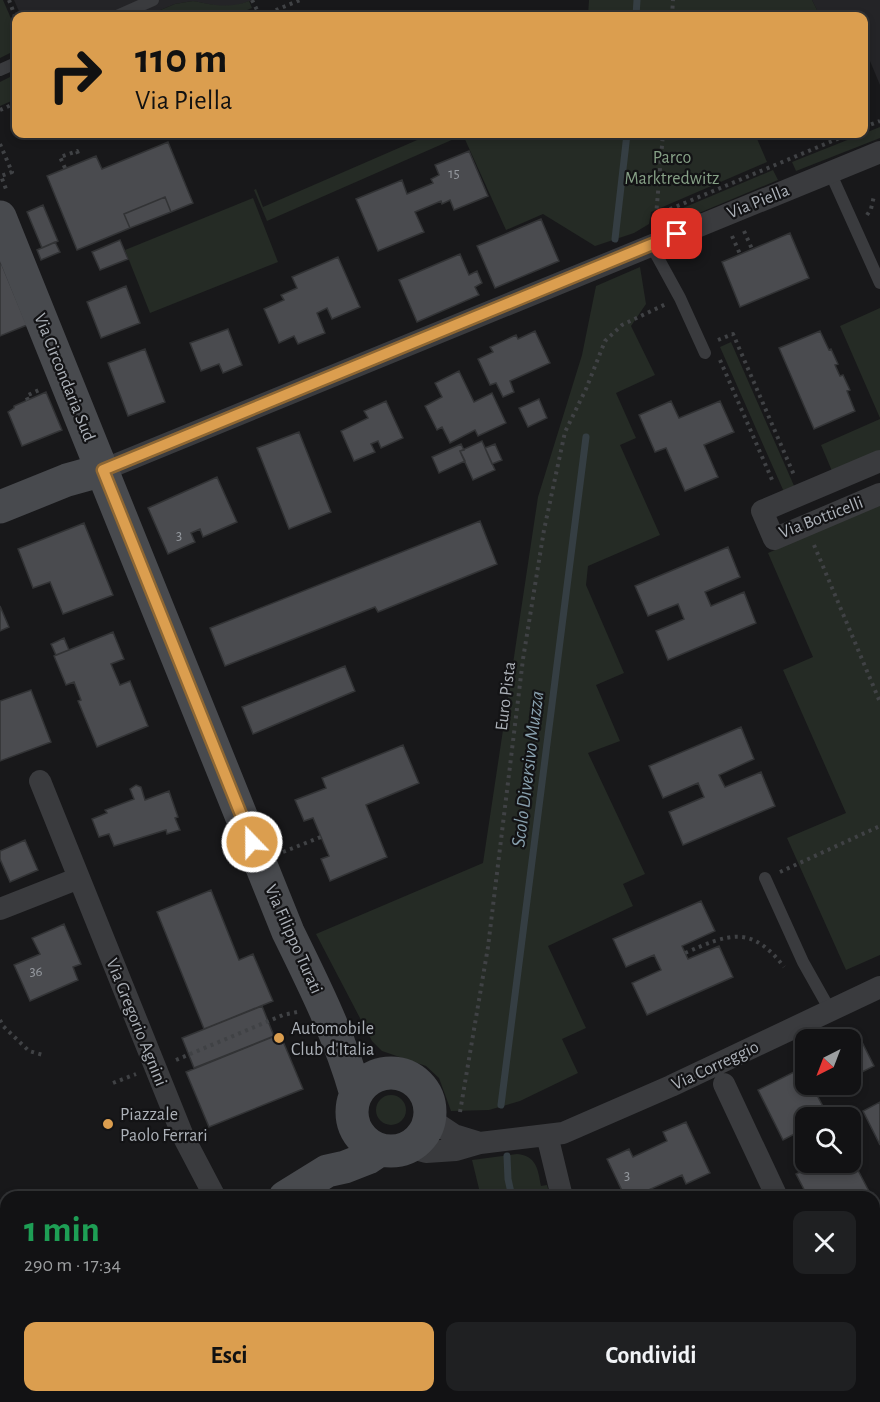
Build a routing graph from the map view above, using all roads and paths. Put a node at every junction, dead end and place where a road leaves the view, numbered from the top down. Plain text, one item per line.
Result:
1 (153, 0) edge
2 (300, 0) edge
3 (126, 12) edge
4 (271, 12) edge
5 (663, 138) edge
6 (839, 138) edge
7 (0, 144) edge
8 (880, 152) edge
9 (79, 156) dead end
10 (65, 168) dead end
11 (830, 172) junction
12 (3, 203) edge
13 (656, 215) junction
14 (656, 222) dead end
15 (741, 225) dead end
16 (729, 231) dead end
17 (651, 245) junction
18 (752, 249) dead end
19 (740, 254) dead end
20 (880, 283) edge
21 (680, 298) junction
22 (711, 350) junction
23 (37, 392) dead end
24 (28, 400) dead end
25 (880, 461) edge
26 (103, 470) junction
27 (880, 494) edge
28 (792, 498) junction
29 (0, 507) edge
30 (814, 544) dead end
31 (880, 702) edge
32 (40, 781) dead end
33 (880, 826) edge
34 (321, 837) dead end
35 (260, 861) junction
36 (78, 878) junction
37 (765, 878) joint
38 (0, 909) edge
39 (685, 953) dead end
40 (787, 970) dead end
41 (880, 987) edge
42 (314, 1010) junction
43 (830, 1010) junction
44 (0, 1020) edge
45 (43, 1055) dead end
46 (182, 1058) dead end
47 (382, 1073) junction
48 (137, 1074) dead end
49 (113, 1083) dead end
50 (724, 1084) dead end
51 (354, 1107) junction
52 (442, 1127) junction
53 (547, 1135) junction
54 (480, 1143) junction
55 (394, 1149) junction
56 (327, 1171) junction
57 (212, 1191) edge
58 (295, 1191) edge
59 (561, 1191) edge
60 (774, 1191) edge

1 - 3 lane
2 - 4 path
5 - 13 path
6 - 13 path
7 - 12 path
8 - 11 street, Via Piella
9 - 10 path
11 - 17 street, Via Piella
11 - 20 lane
12 - 26 main road, Via Circondaria Sud
13 - 14 path
15 - 18 path
16 - 19 path
17 - 21 lane
17 - 26 street, Via Piella
21 - 22 lane
21 - 52 path, Euro Pista
22 - 28 path
22 - 28 path
23 - 24 path
25 - 28 street, Via Botticelli
26 - 29 main road
26 - 35 main road, Via Filippo Turati
27 - 28 street, Via Botticelli
30 - 31 path
32 - 36 street, Via Gregorio Agnini
33 - 37 path
34 - 35 path
35 - 42 main road, Via Filippo Turati
36 - 38 street
36 - 57 street, Via Gregorio Agnini
37 - 43 lane
39 - 40 path
41 - 43 street, Via Correggio
42 - 46 path
42 - 47 main road, Via Filippo Turati
42 - 51 main road, Via Filippo Turati
43 - 53 street, Via Correggio
44 - 45 path
47 - 51 main road
47 - 52 main road
48 - 49 path
50 - 60 street
51 - 55 main road
51 - 56 main road
52 - 54 street
52 - 55 main road
53 - 54 street, Via Correggio
53 - 59 street
54 - 55 street, Via Correggio
55 - 56 main road
56 - 58 main road

